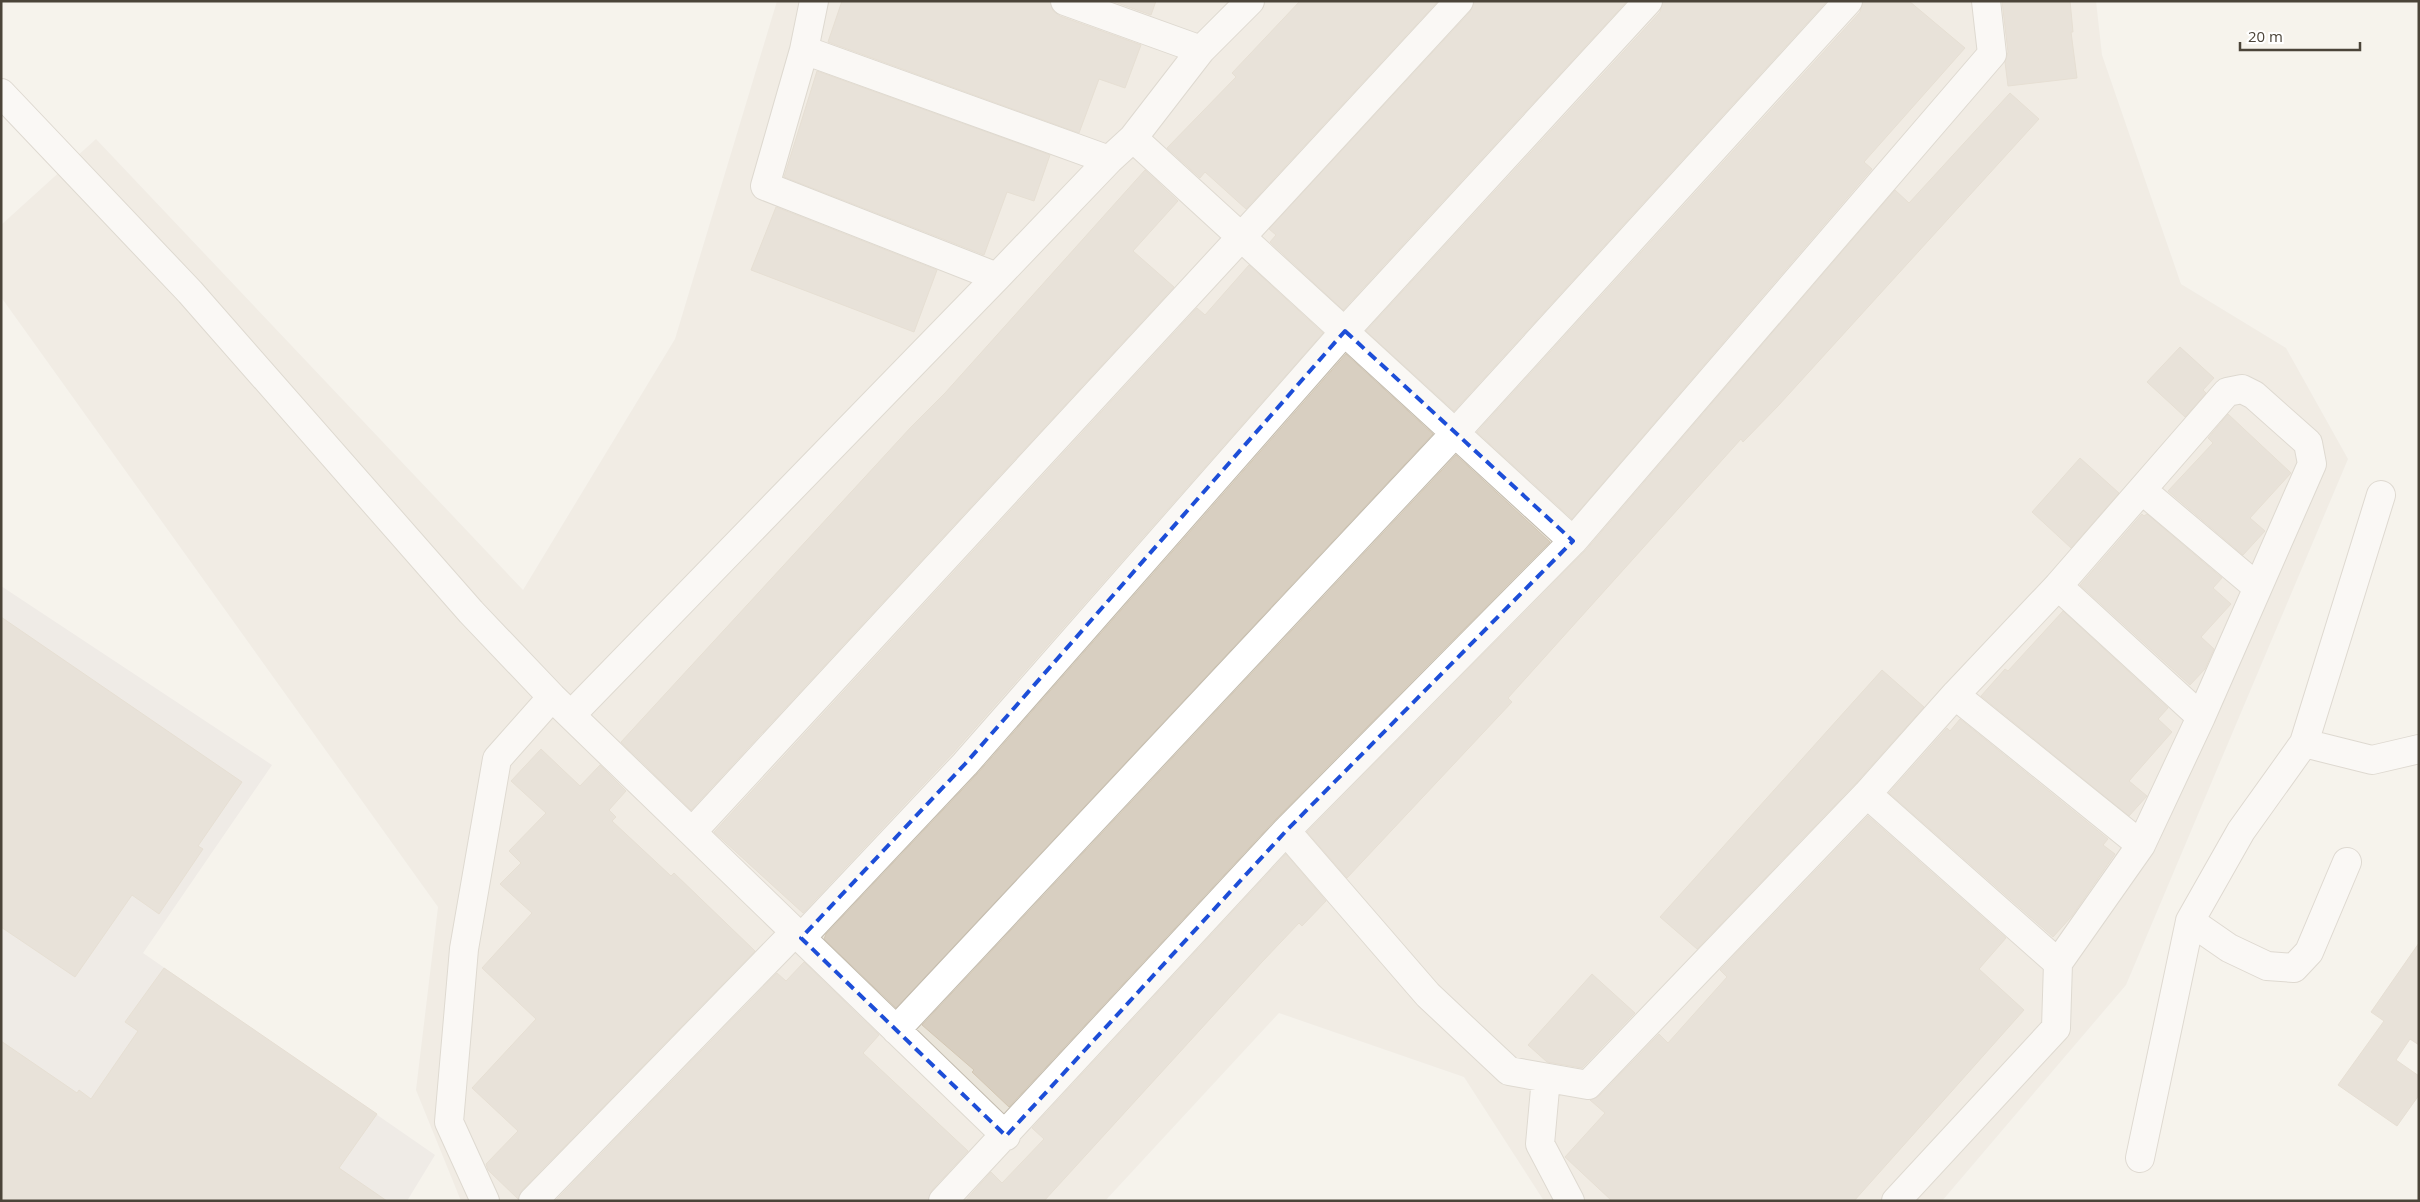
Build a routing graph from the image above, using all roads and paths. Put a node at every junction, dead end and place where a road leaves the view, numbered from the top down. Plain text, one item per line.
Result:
1 (814, 1) edge
2 (1065, 1) edge
3 (1250, 1) edge
4 (1460, 1) edge
5 (1648, 1) edge
6 (1848, 1) edge
7 (1986, 1) edge
8 (804, 50) junction
9 (1201, 50) junction
10 (1, 93) edge
11 (1133, 138) junction
12 (1109, 160) junction
13 (1242, 238) junction
14 (997, 277) junction
15 (1345, 331) junction
16 (1454, 433) junction
17 (2142, 490) junction
18 (2381, 495) dead end
19 (1573, 541) junction
20 (2058, 586) junction
21 (2257, 587) junction
22 (1955, 695) junction
23 (562, 706) junction
24 (2201, 717) junction
25 (2304, 743) junction
26 (2419, 749) edge
27 (1867, 794) junction
28 (1286, 831) junction
29 (692, 832) junction
30 (2141, 845) junction
31 (2347, 862) dead end
32 (2190, 921) junction
33 (798, 935) junction
34 (2058, 963) junction
35 (896, 1030) junction
36 (1546, 1078) junction
37 (1006, 1136) junction
38 (2140, 1158) dead end
39 (485, 1201) edge
40 (533, 1201) edge
41 (943, 1201) edge
42 (1570, 1201) edge
43 (1896, 1201) edge

1 - 8 street
2 - 9 street
3 - 9 street
4 - 13 street
5 - 15 street
6 - 16 street
7 - 19 street
8 - 12 street
8 - 14 street
9 - 11 street
10 - 23 street
11 - 12 street
11 - 13 street
12 - 14 street
13 - 15 street
13 - 29 street
14 - 23 street
15 - 16 street
15 - 33 street
16 - 19 street
16 - 35 street
17 - 20 street
17 - 21 street
17 - 21 street
18 - 25 street
19 - 28 street
20 - 22 street
20 - 24 street
21 - 24 street
22 - 27 street
22 - 30 street
23 - 29 street
23 - 39 street
24 - 30 street
25 - 26 street
25 - 32 street
27 - 34 street
27 - 36 street
28 - 36 street
28 - 37 street
29 - 33 street
30 - 34 street
31 - 32 street
32 - 38 street
33 - 35 street
33 - 40 street
34 - 43 street
35 - 37 street
36 - 42 street
37 - 41 street

